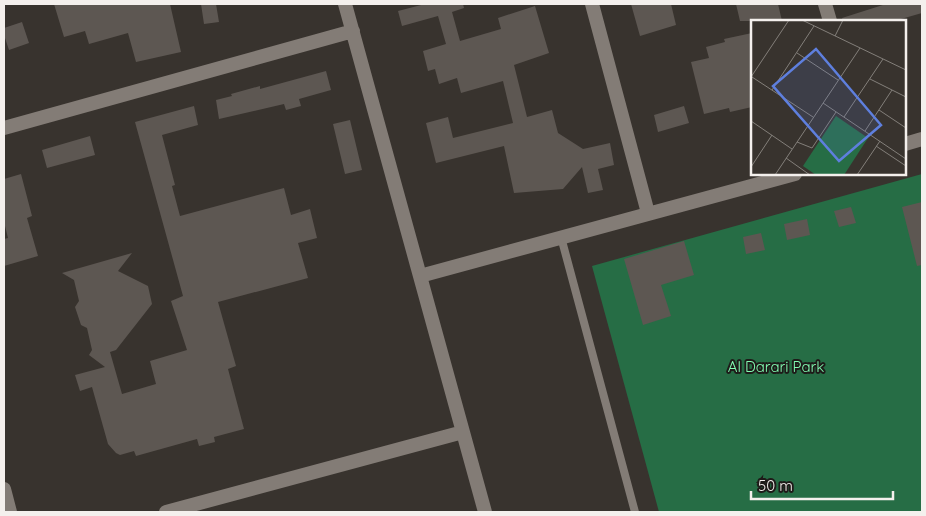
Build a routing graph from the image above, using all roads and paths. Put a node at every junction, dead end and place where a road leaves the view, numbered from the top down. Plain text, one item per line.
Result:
1 (345, 4) edge
2 (592, 4) edge
3 (825, 4) edge
4 (830, 20) edge
5 (353, 31) junction
6 (4, 128) edge
7 (922, 139) edge
8 (906, 144) edge
9 (791, 175) edge
10 (648, 214) junction
11 (560, 237) junction
12 (420, 276) junction
13 (463, 432) junction
14 (4, 489) edge
15 (10, 512) edge
16 (166, 512) edge
17 (485, 512) edge
18 (635, 512) edge

1 - 5 street
2 - 10 street
3 - 4 street
5 - 6 street
5 - 12 street
7 - 8 street
9 - 10 street
10 - 11 street
11 - 12 street
11 - 18 lane
12 - 13 street
13 - 16 street
13 - 17 street
14 - 15 street

